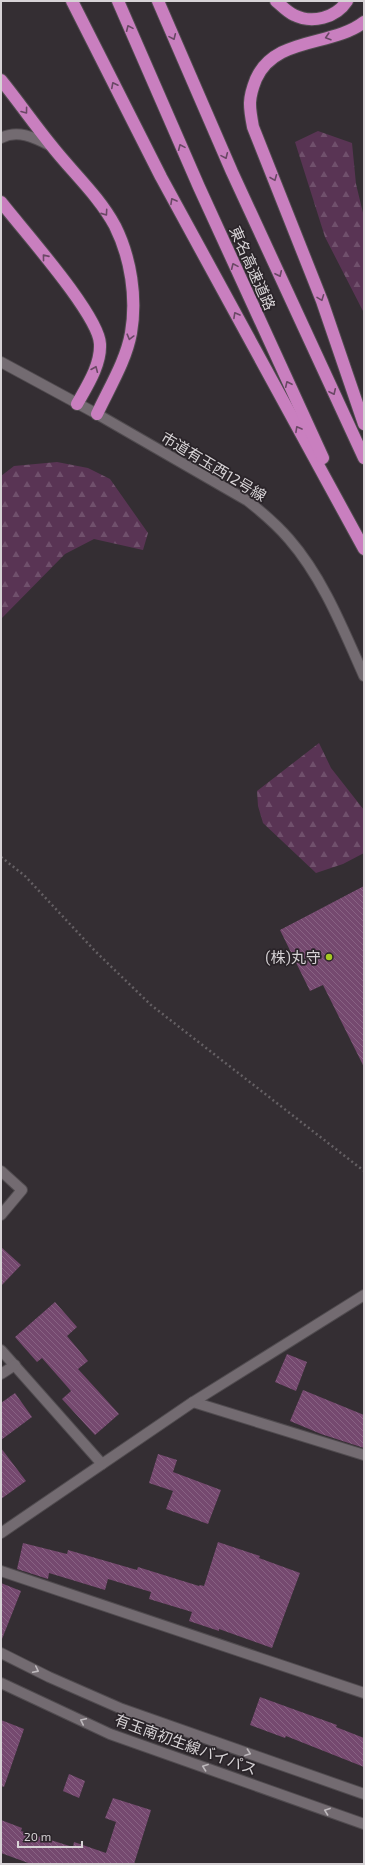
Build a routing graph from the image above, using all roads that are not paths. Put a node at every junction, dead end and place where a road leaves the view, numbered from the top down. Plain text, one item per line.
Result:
1 (72, 1) edge
2 (118, 1) edge
3 (158, 1) edge
4 (276, 1) edge
5 (347, 1) edge
6 (364, 22) edge
7 (1, 80) edge
8 (1, 138) edge
9 (51, 146) junction
10 (1, 202) edge
11 (1, 362) edge
12 (78, 404) junction
13 (97, 414) junction
14 (364, 424) edge
15 (364, 458) edge
16 (364, 548) edge
17 (364, 676) edge
18 (1, 1171) edge
19 (1, 1215) edge
20 (364, 1295) edge
21 (1, 1350) edge
22 (15, 1365) junction
23 (1, 1374) edge
24 (193, 1402) junction
25 (364, 1454) edge
26 (102, 1464) junction
27 (1, 1533) edge
28 (1, 1571) edge
29 (1, 1653) edge
30 (1, 1683) edge
31 (364, 1693) edge
32 (364, 1794) edge
33 (364, 1824) edge

16 -> 1 highway
16 -> 2 highway, 東名高速道路
3 -> 15 highway, 東名高速道路
4 - 5 highway
6 -> 14 highway
7 -> 9 highway
8 - 9 street
9 -> 13 highway
12 -> 10 highway
11 - 12 street, 市道有玉西12号線
12 - 13 street, 市道有玉西12号線
13 - 17 street, 市道有玉西12号線
18 - 19 street
20 - 24 street
21 - 22 street
22 - 23 street
22 - 26 street
24 - 25 street
24 - 26 street
26 - 27 street
28 - 31 street
29 -> 32 street, 有玉南初生線バイパス
33 -> 30 street, 有玉南初生線バイパス

